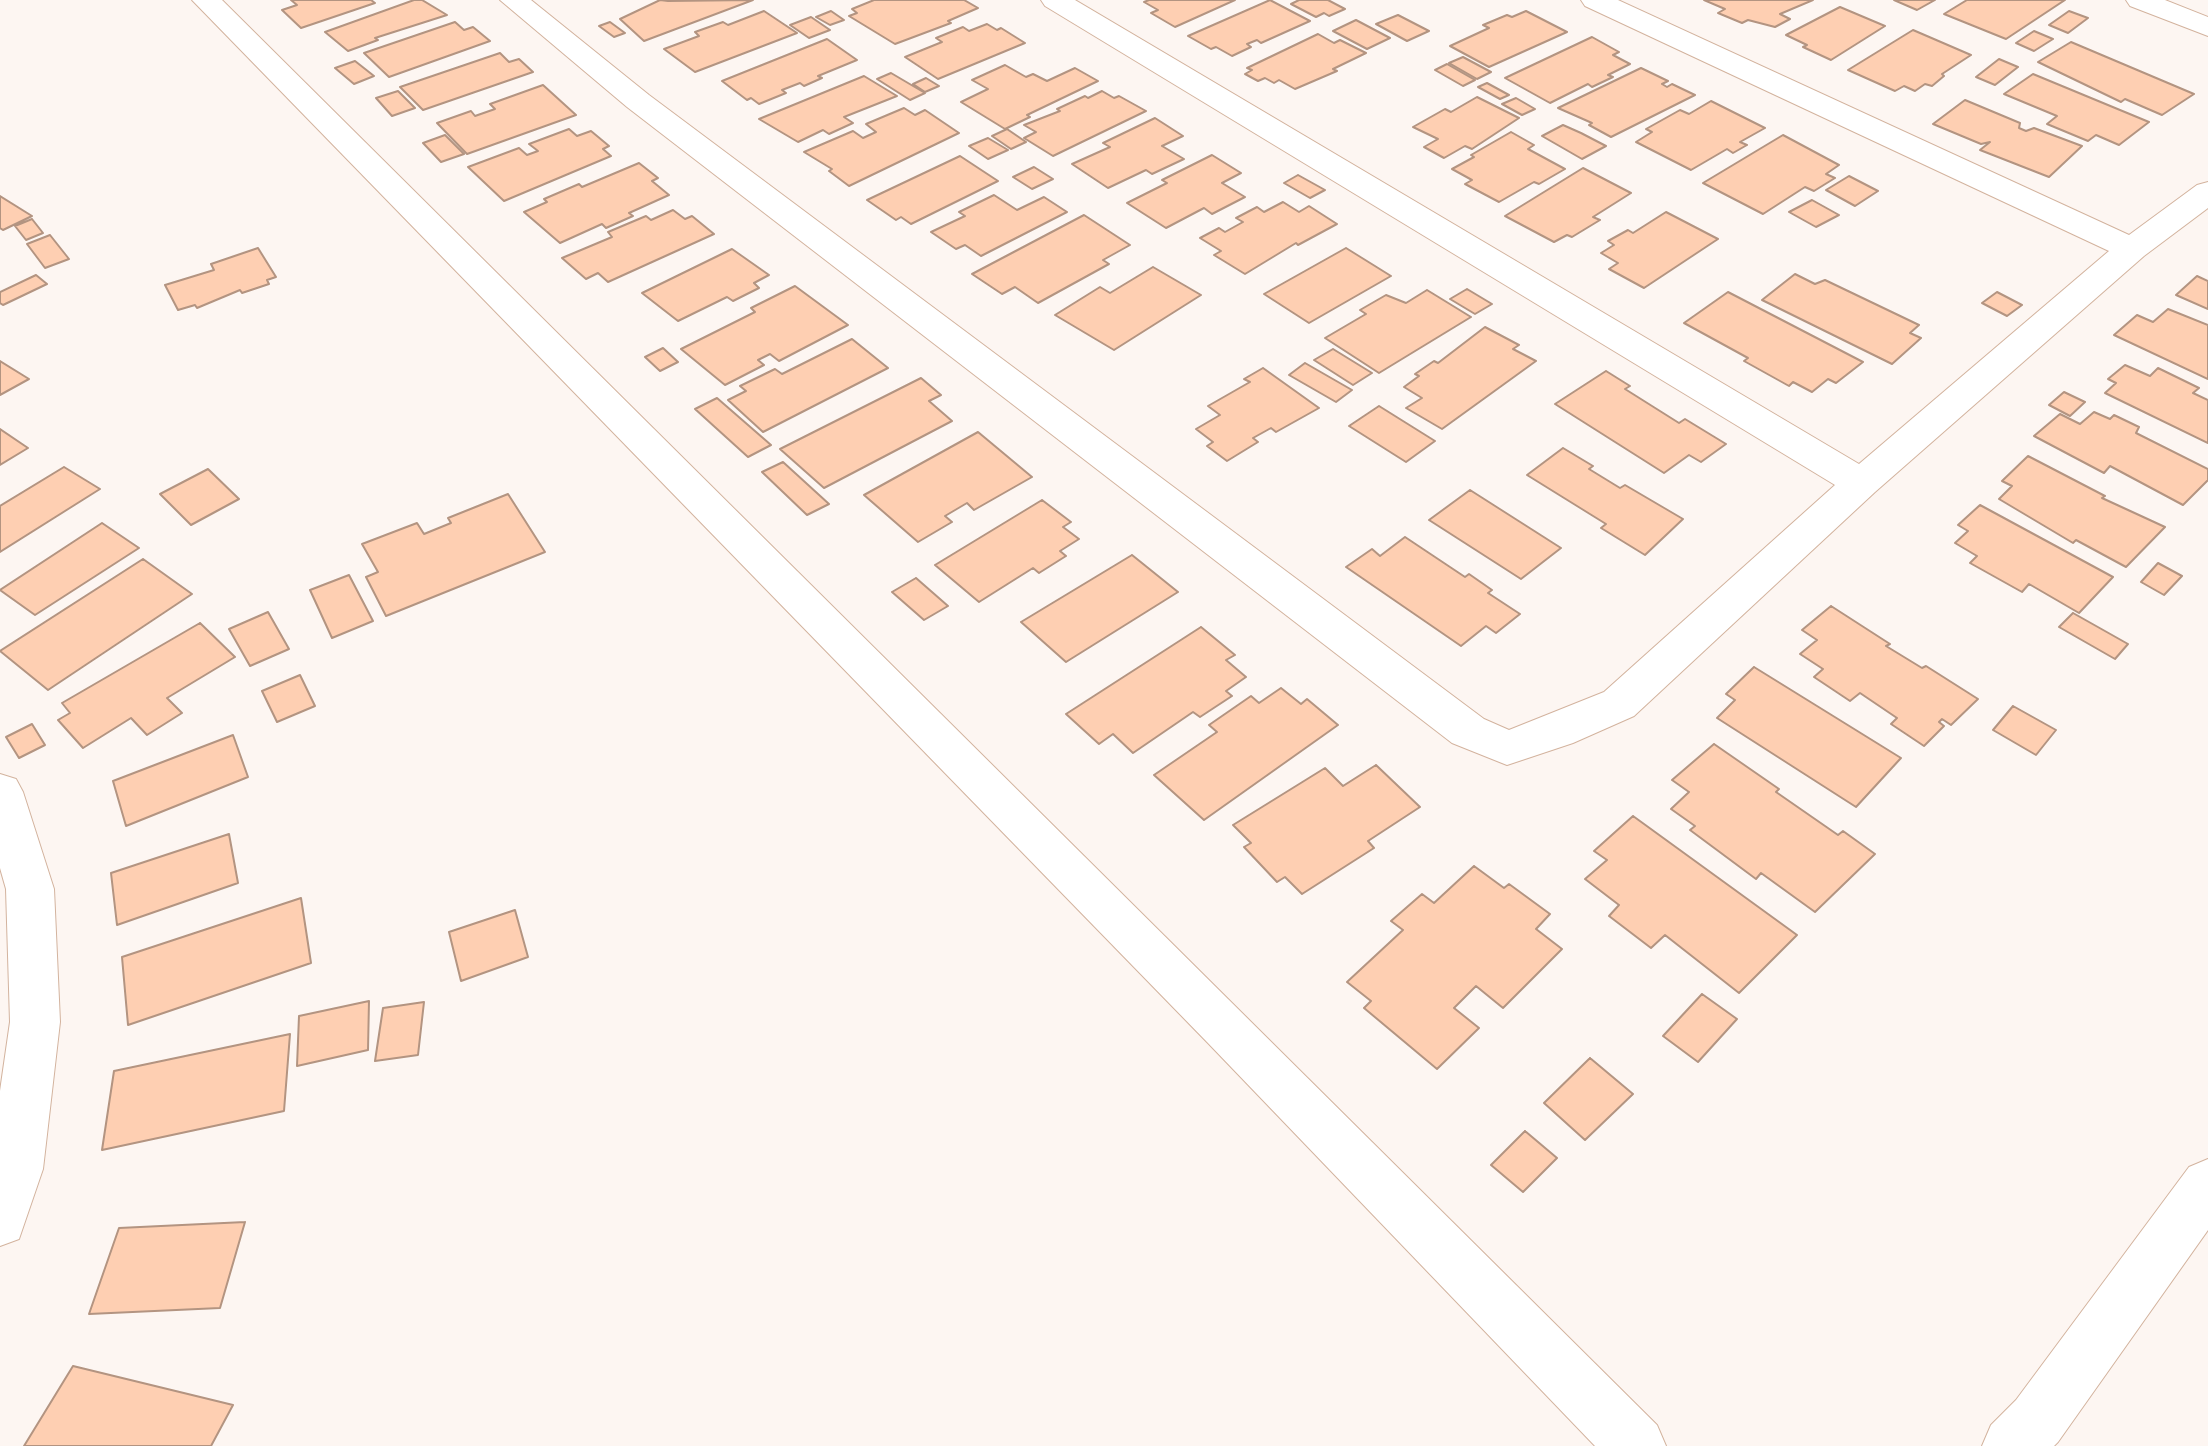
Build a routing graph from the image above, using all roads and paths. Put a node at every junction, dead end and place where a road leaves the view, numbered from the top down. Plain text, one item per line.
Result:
1 (206, 0) edge
2 (514, 0) edge
3 (1055, 0) edge
4 (1595, 0) edge
5 (2140, 0) edge
6 (2208, 27) edge
7 (2208, 192) edge
8 (2132, 249) junction
9 (1861, 483) junction
10 (0, 792) edge
11 (2208, 1185) edge
12 (0, 1220) edge
13 (1636, 1446) edge
14 (2012, 1446) edge

1 - 13 street
2 - 9 street
3 - 9 street
4 - 8 street
5 - 6 street
7 - 8 street
8 - 9 street
10 - 12 street
11 - 14 street

